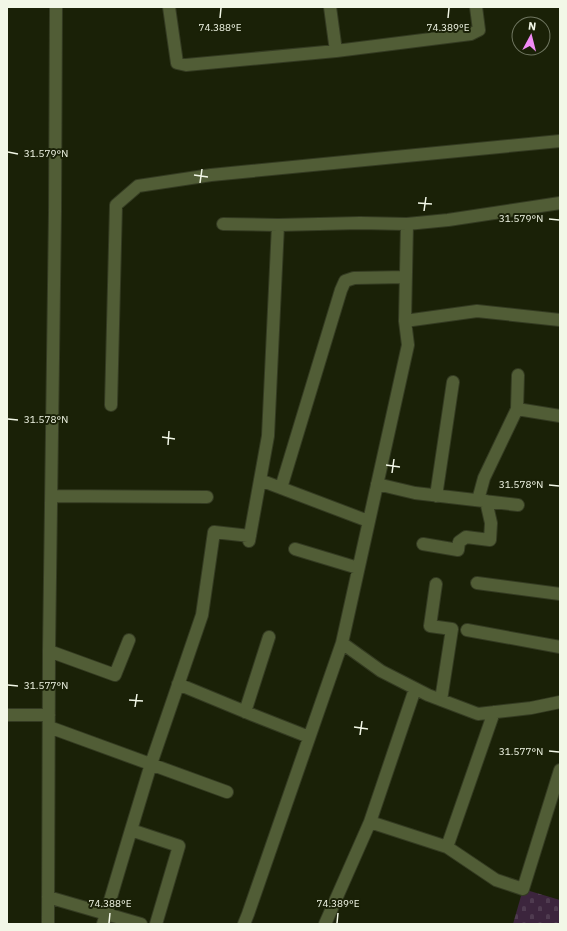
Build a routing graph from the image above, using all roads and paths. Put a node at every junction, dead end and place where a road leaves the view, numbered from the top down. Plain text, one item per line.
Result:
1 (56, 7) edge
2 (169, 7) edge
3 (330, 7) edge
4 (476, 7) edge
5 (336, 50) junction
6 (560, 141) edge
7 (560, 203) edge
8 (223, 224) dead end
9 (407, 224) junction
10 (278, 225) junction
11 (405, 277) junction
12 (560, 320) edge
13 (405, 321) junction
14 (518, 375) dead end
15 (453, 382) dead end
16 (112, 405) dead end
17 (517, 409) junction
18 (560, 416) edge
19 (260, 480) junction
20 (377, 484) junction
21 (281, 488) junction
22 (52, 496) junction
23 (207, 496) dead end
24 (436, 496) junction
25 (482, 501) junction
26 (518, 505) dead end
27 (368, 521) junction
28 (422, 544) dead end
29 (295, 549) dead end
30 (358, 568) junction
31 (477, 583) dead end
32 (436, 584) dead end
33 (560, 594) edge
34 (467, 630) dead end
35 (269, 637) dead end
36 (129, 640) dead end
37 (342, 643) junction
38 (560, 646) edge
39 (49, 651) junction
40 (178, 684) junction
41 (415, 689) junction
42 (441, 700) junction
43 (560, 702) edge
44 (245, 712) junction
45 (494, 712) junction
46 (7, 715) edge
47 (49, 715) junction
48 (49, 727) junction
49 (309, 737) junction
50 (151, 764) junction
51 (560, 770) edge
52 (227, 792) dead end
53 (370, 822) junction
54 (131, 830) junction
55 (447, 847) junction
56 (48, 897) junction
57 (105, 919) edge
58 (48, 924) edge
59 (141, 924) edge
60 (156, 924) edge
61 (244, 924) edge
62 (325, 924) edge

1 - 22 street
2 - 5 street
3 - 5 street
4 - 5 street
6 - 16 street
7 - 9 street
8 - 10 street
9 - 10 street
9 - 11 street
10 - 19 street
11 - 13 street
11 - 21 street
12 - 13 street
13 - 20 street
14 - 17 street
15 - 24 street
17 - 18 street
17 - 25 street
19 - 21 street
19 - 40 street
20 - 24 street
20 - 27 street
21 - 27 street
22 - 23 street
22 - 39 street
24 - 25 street
25 - 26 street
25 - 28 street
27 - 30 street
29 - 30 street
30 - 37 street
31 - 33 street
32 - 42 street
34 - 38 street
35 - 44 street
36 - 39 street
37 - 41 street
37 - 49 street
39 - 47 street
40 - 44 street
40 - 50 street
41 - 42 street
41 - 53 street
42 - 45 street
43 - 45 street
44 - 49 street
45 - 55 street
46 - 47 street
47 - 48 street
48 - 50 street
48 - 56 street
49 - 61 street
50 - 52 street
50 - 54 street
51 - 55 street
53 - 55 street
53 - 62 street
54 - 57 street
54 - 60 street
56 - 57 street
56 - 58 street
57 - 59 street

